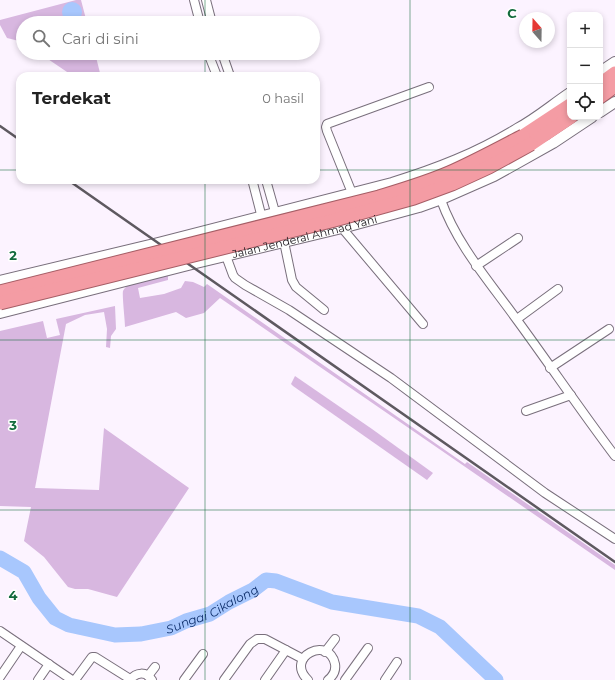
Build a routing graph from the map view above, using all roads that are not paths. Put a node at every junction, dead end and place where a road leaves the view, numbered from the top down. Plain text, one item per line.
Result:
1 (194, 0) edge
2 (206, 0) edge
3 (198, 16) edge
4 (210, 16) edge
5 (211, 60) edge
6 (224, 60) edge
7 (615, 62) edge
8 (603, 70) edge
9 (215, 72) edge
10 (229, 72) edge
11 (615, 74) edge
12 (603, 82) edge
13 (615, 86) edge
14 (429, 87) dead end
15 (567, 95) edge
16 (603, 95) edge
17 (615, 102) edge
18 (567, 108) edge
19 (603, 110) edge
20 (567, 119) edge
21 (587, 120) edge
22 (549, 126) junction
23 (253, 184) edge
24 (267, 184) edge
25 (352, 193) junction
26 (441, 200) junction
27 (275, 212) junction
28 (262, 216) junction
29 (342, 228) junction
30 (518, 238) dead end
31 (284, 243) junction
32 (270, 246) junction
33 (226, 256) junction
34 (87, 260) junction
35 (476, 266) junction
36 (0, 281) edge
37 (94, 289) junction
38 (558, 289) dead end
39 (0, 292) edge
40 (0, 303) edge
41 (324, 310) dead end
42 (0, 313) edge
43 (516, 319) junction
44 (423, 324) dead end
45 (609, 329) dead end
46 (550, 368) junction
47 (571, 395) junction
48 (526, 412) dead end
49 (615, 456) edge
50 (615, 539) edge
51 (0, 631) edge
52 (335, 639) dead end
53 (21, 646) junction
54 (368, 648) dead end
55 (286, 650) junction
56 (326, 652) junction
57 (203, 654) dead end
58 (303, 659) junction
59 (397, 662) dead end
60 (49, 664) junction
61 (155, 667) dead end
62 (0, 677) edge
63 (150, 678) edge
64 (332, 679) edge
65 (38, 680) edge
66 (72, 680) edge
67 (75, 680) edge
68 (130, 680) edge
69 (184, 680) edge
70 (224, 680) edge
71 (264, 680) edge
72 (307, 680) edge
73 (345, 680) edge
74 (384, 680) edge

1 - 3 street
2 - 4 street
5 - 9 street
6 - 10 street
7 - 8 street
11 - 12 highway
13 - 16 highway
14 - 25 street
15 - 25 street
17 - 19 street
18 - 22 highway, Jalan Jenderal Ahmad Yani
20 - 22 highway, Jalan Jenderal Ahmad Yani
21 - 26 street, Jalan Jenderal Ahmad Yani
22 - 39 highway, Jalan Jenderal Ahmad Yani, bridge
22 - 40 highway, Jalan Jenderal Ahmad Yani, bridge
23 - 28 street
24 - 27 street
25 - 27 street
26 - 29 street, Jalan Jenderal Ahmad Yani
26 - 35 street
27 - 28 street
27 - 31 street
28 - 32 street
28 - 34 street
29 - 31 street, Jalan Jenderal Ahmad Yani
29 - 44 street
30 - 35 street
31 - 32 street, Jalan Jenderal Ahmad Yani
31 - 41 street
32 - 33 street, Jalan Jenderal Ahmad Yani
33 - 37 street, Jalan Jenderal Ahmad Yani
33 - 50 street
34 - 36 street
34 - 37 street
35 - 43 street
37 - 42 street, Jalan Jenderal Ahmad Yani
38 - 43 street
43 - 46 street
45 - 46 street
46 - 47 street
47 - 48 street
47 - 49 street
51 - 53 street
52 - 56 street
53 - 60 street
53 - 62 street
54 - 73 street
55 - 58 street
55 - 70 street
55 - 71 street
56 - 58 street
56 - 64 street
57 - 69 street
58 - 72 street
59 - 74 street
60 - 65 street
60 - 66 street
61 - 63 street
63 - 68 street
67 - 68 street

